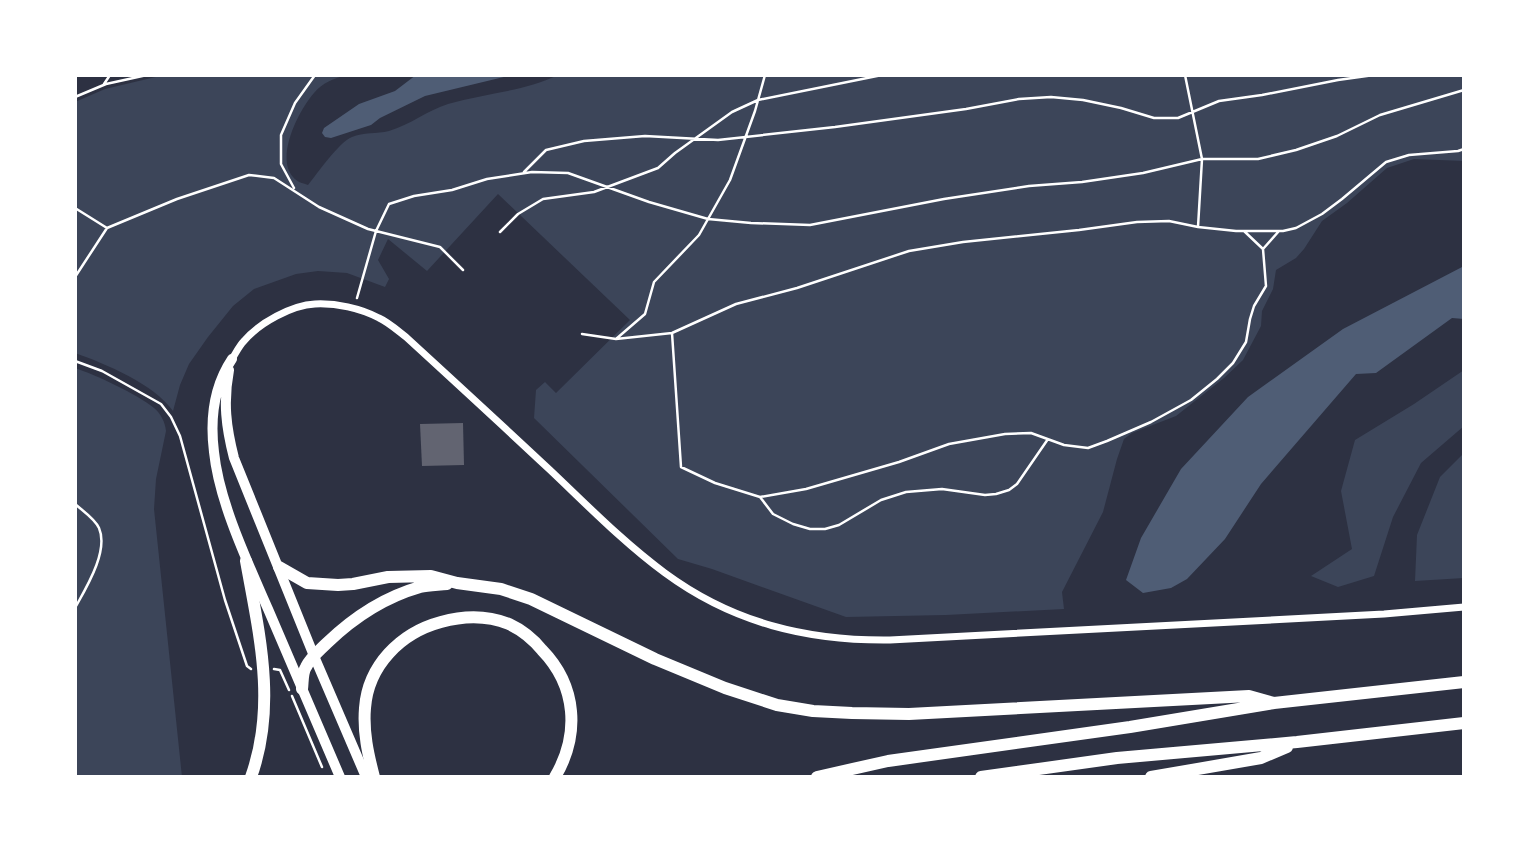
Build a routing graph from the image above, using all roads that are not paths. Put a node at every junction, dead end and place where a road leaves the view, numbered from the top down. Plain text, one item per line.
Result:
1 (232, 359) junction
2 (246, 561) junction
3 (279, 567) junction
4 (457, 583) junction
5 (1464, 607) edge
6 (314, 656) junction
7 (1464, 682) edge
8 (302, 689) junction
9 (1274, 703) junction
10 (1464, 723) edge
11 (1297, 742) junction
12 (251, 777) edge
13 (340, 777) edge
14 (366, 777) edge
15 (374, 777) edge
16 (555, 777) edge
17 (817, 777) edge
18 (981, 777) edge
19 (1151, 777) edge

1 - 2 main road
1 - 3 main road
1 - 5 street
2 - 8 main road
2 - 12 highway
3 - 4 highway
3 - 6 main road
4 - 6 highway
4 - 9 highway
6 - 8 highway
6 - 14 main road
7 - 9 highway
8 - 13 main road
9 - 17 highway
10 - 11 highway
11 - 18 highway
11 - 19 highway
15 - 16 highway

